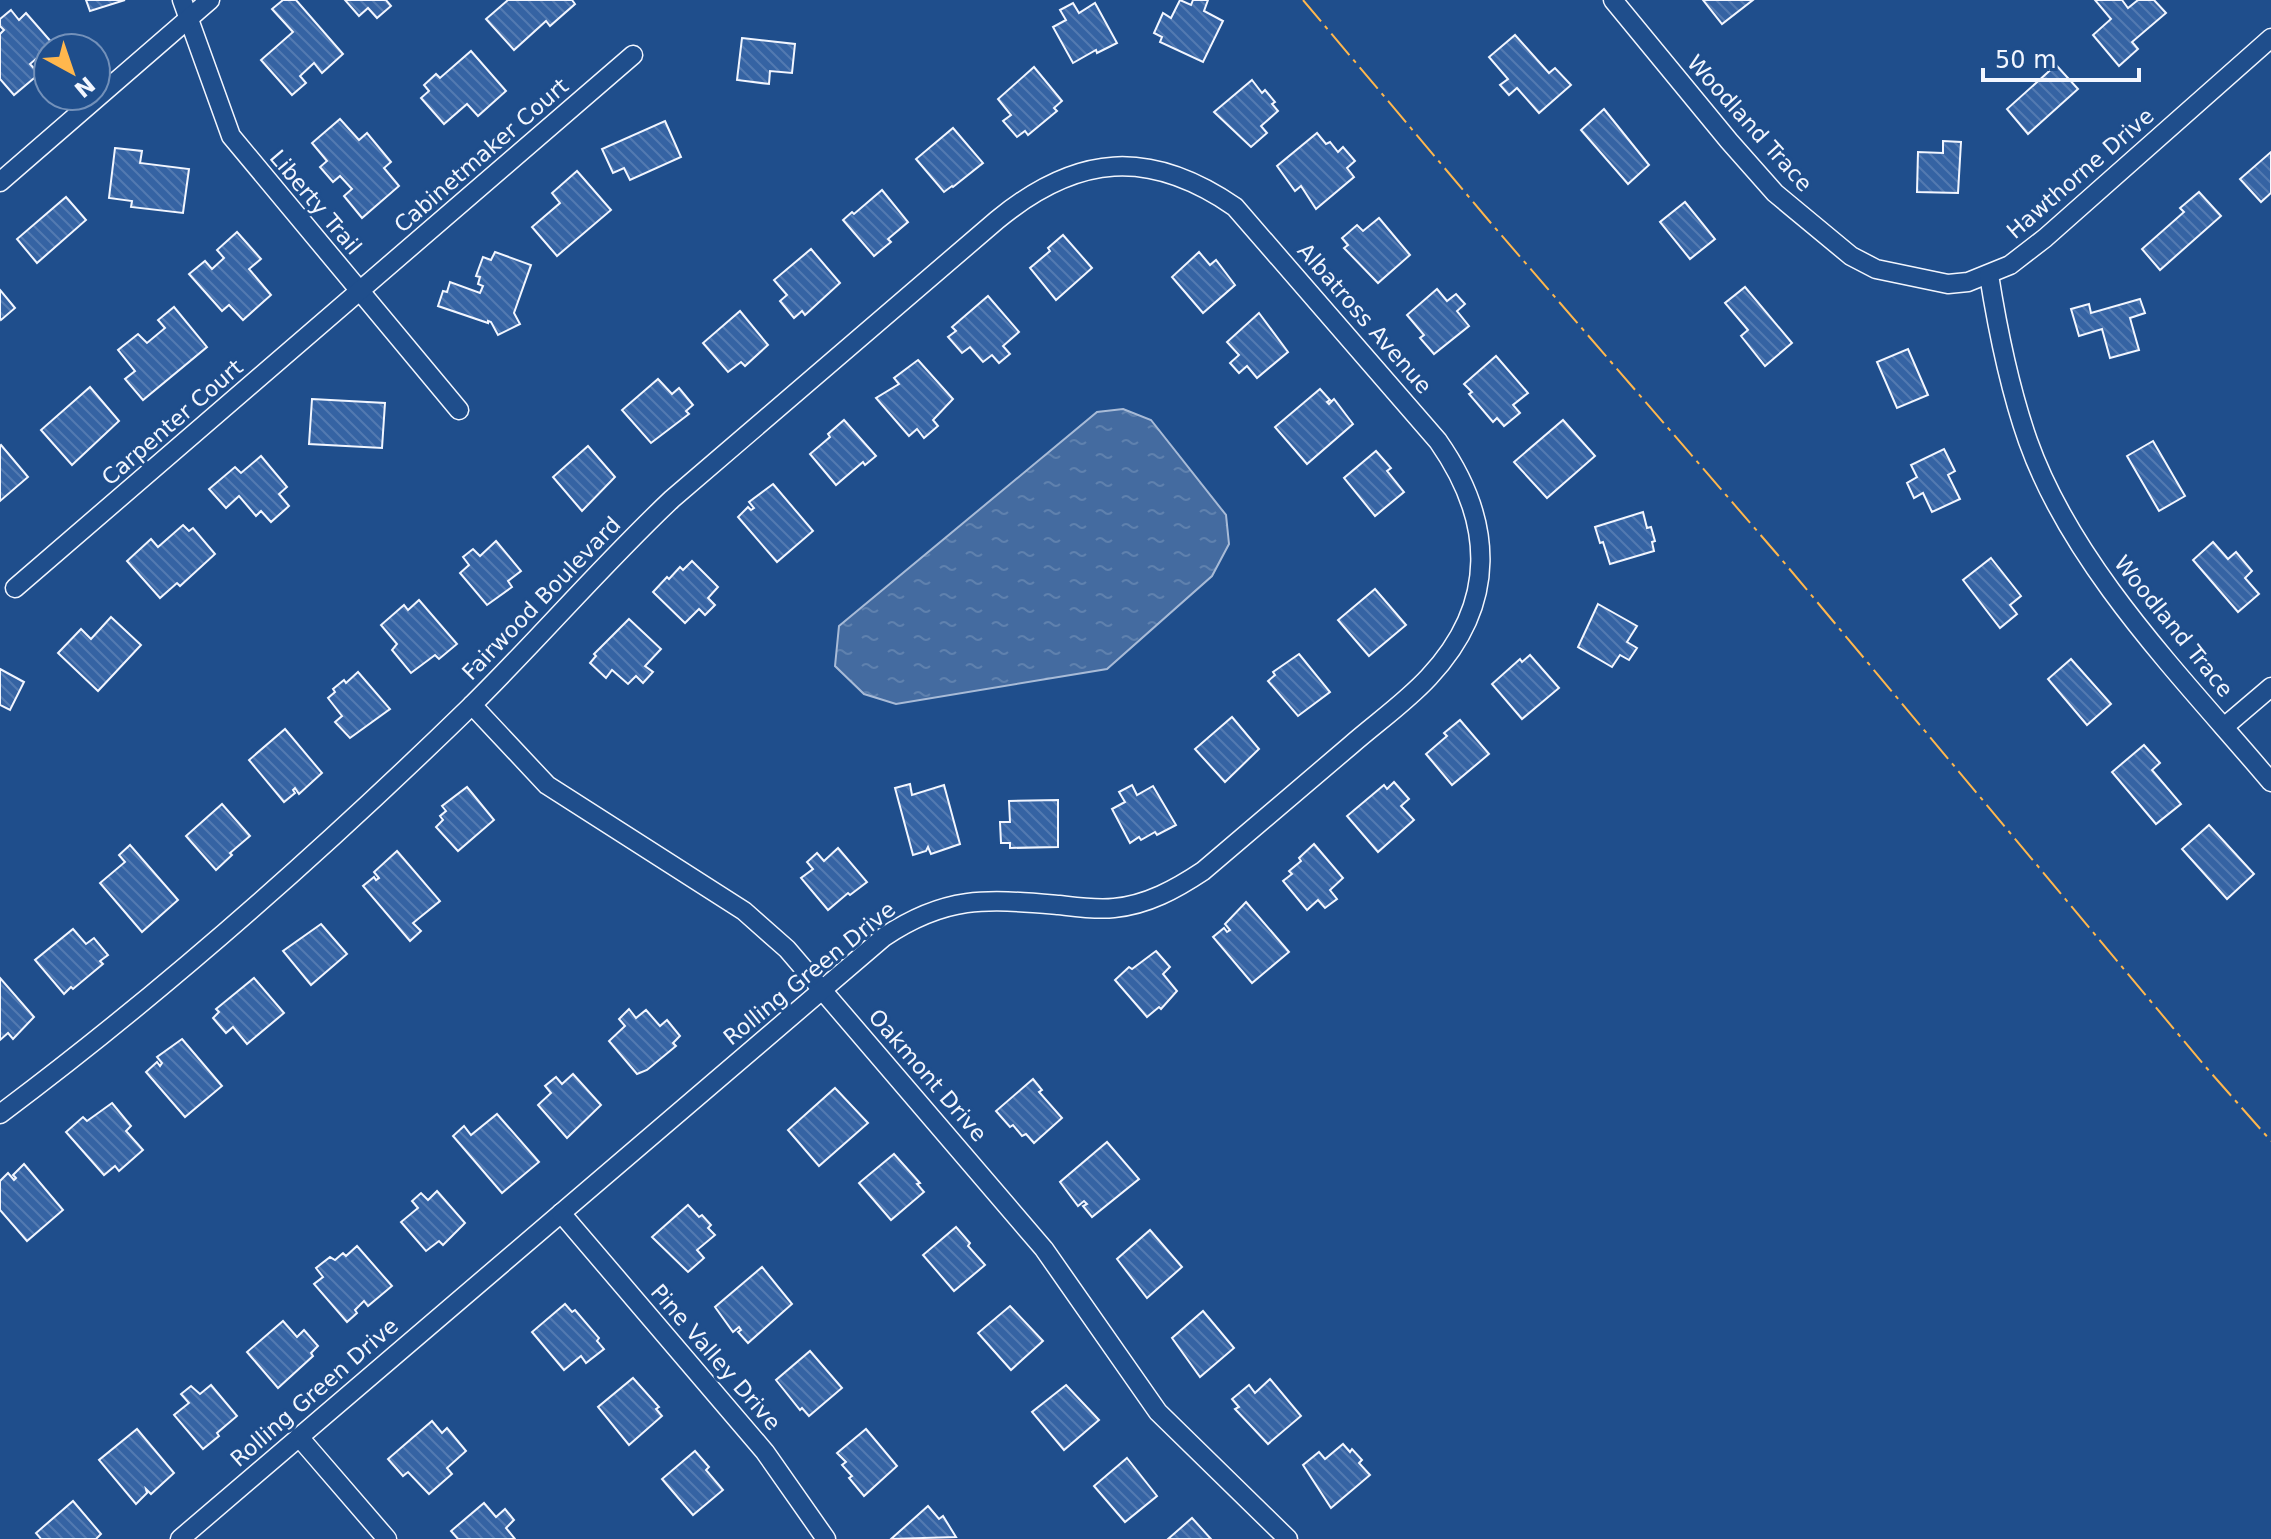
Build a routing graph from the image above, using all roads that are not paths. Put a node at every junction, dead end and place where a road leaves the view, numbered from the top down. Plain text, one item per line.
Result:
1 (182, 0) edge
2 (210, 0) edge
3 (1613, 0) edge
4 (187, 20) junction
5 (2271, 38) edge
6 (633, 55) dead end
7 (1143, 166) joint
8 (0, 182) edge
9 (1989, 275) junction
10 (360, 292) junction
11 (459, 410) dead end
12 (1481, 561) joint
13 (15, 588) dead end
14 (2271, 687) edge
15 (472, 705) junction
16 (2224, 727) junction
17 (2271, 782) edge
18 (823, 989) junction
19 (0, 1114) edge
20 (561, 1213) junction
21 (299, 1437) junction
22 (180, 1539) edge
23 (387, 1539) edge
24 (826, 1539) edge
25 (1288, 1539) edge

1 - 4 street, Liberty Trail
2 - 4 street
3 - 9 street, Woodland Trace
4 - 8 street
4 - 10 street, Liberty Trail
5 - 9 street, Hawthorne Drive
6 - 10 street, Cabinetmaker Court
7 - 12 street, Albatross Avenue
7 - 15 street, Fairwood Boulevard
9 - 16 street, Woodland Trace
10 - 11 street, Liberty Trail
10 - 13 street, Carpenter Court
12 - 18 street, Rolling Green Drive
14 - 16 street
15 - 18 street, Oakmont Drive
15 - 19 street, Fairwood Boulevard
16 - 17 street, Woodland Trace
18 - 20 street, Rolling Green Drive
18 - 25 street, Oakmont Drive
20 - 21 street, Rolling Green Drive
20 - 24 street, Pine Valley Drive
21 - 22 street, Rolling Green Drive
21 - 23 street

